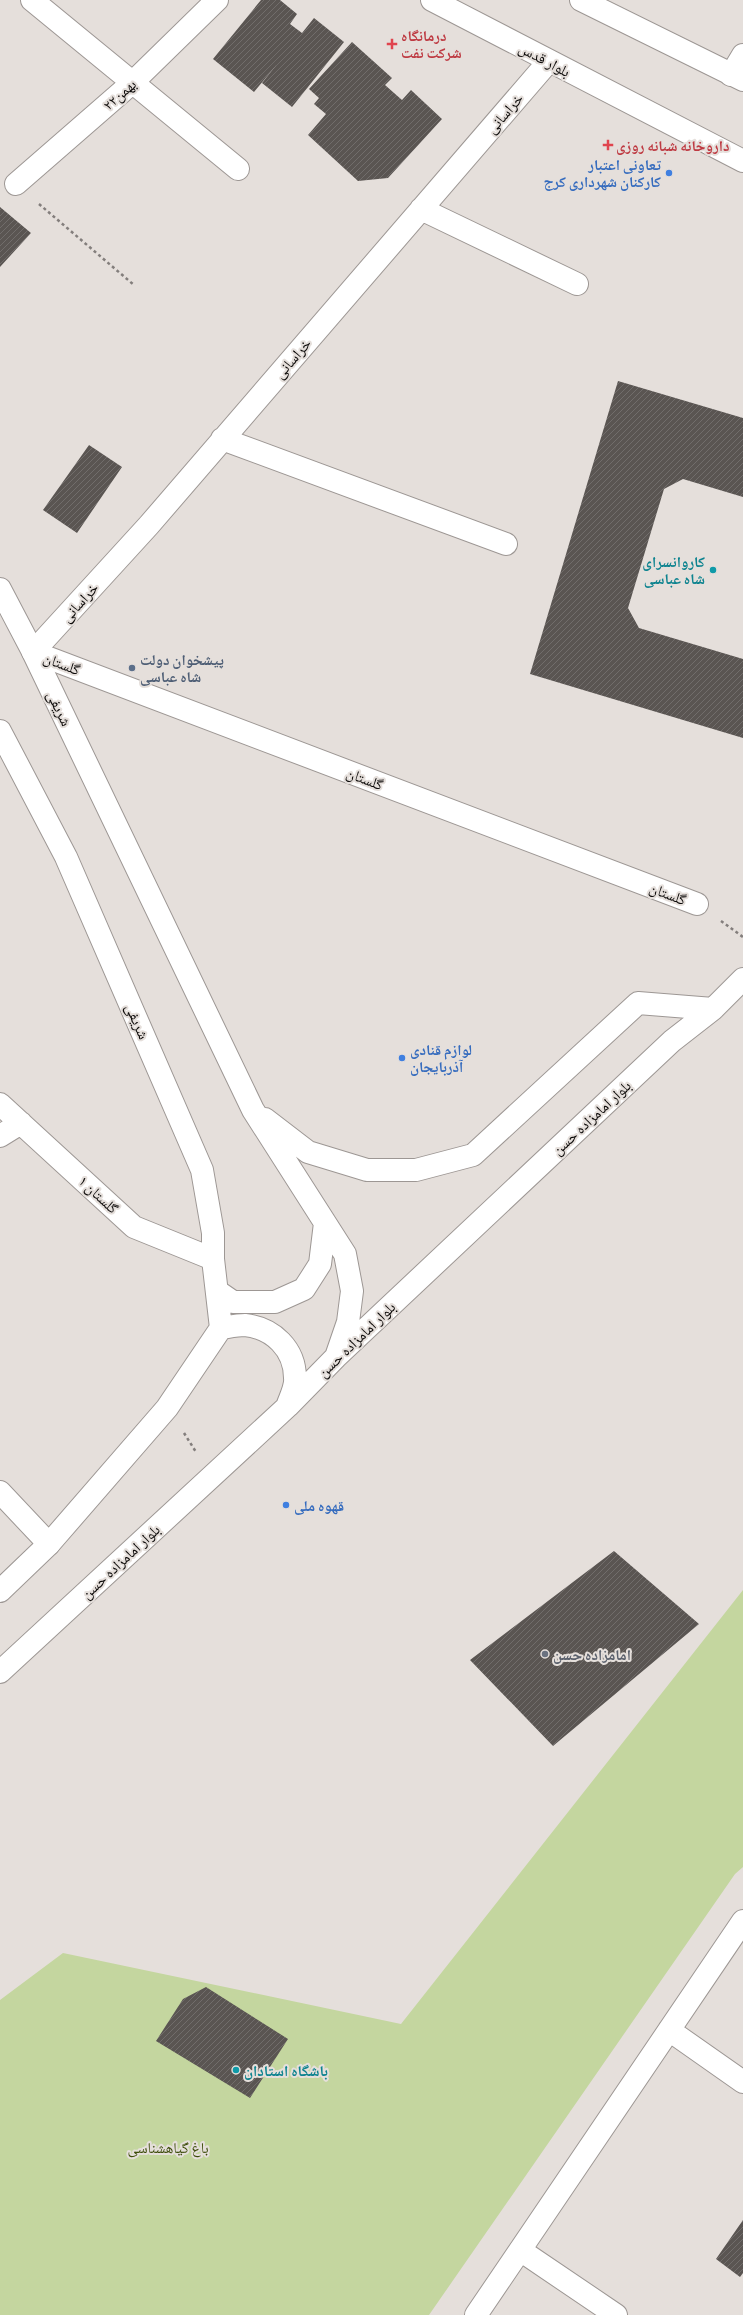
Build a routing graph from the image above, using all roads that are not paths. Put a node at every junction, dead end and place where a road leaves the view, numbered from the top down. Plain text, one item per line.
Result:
1 (32, 0) edge
2 (218, 0) edge
3 (432, 0) edge
4 (581, 0) edge
5 (743, 55) edge
6 (549, 61) junction
7 (737, 78) edge
8 (132, 83) junction
9 (743, 161) edge
10 (238, 169) dead end
11 (16, 184) road end
12 (421, 209) junction
13 (577, 284) dead end
14 (222, 439) junction
15 (506, 544) dead end
16 (0, 589) edge
17 (33, 652) junction
18 (0, 731) edge
19 (697, 904) dead end
20 (743, 979) edge
21 (713, 1009) junction
22 (0, 1104) edge
23 (253, 1110) junction
24 (21, 1123) junction
25 (0, 1136) edge
26 (325, 1223) junction
27 (213, 1259) junction
28 (217, 1291) junction
29 (220, 1328) junction
30 (336, 1357) junction
31 (288, 1406) junction
32 (0, 1492) edge
33 (49, 1544) junction
34 (0, 1591) edge
35 (0, 1672) edge
36 (743, 1921) edge
37 (669, 2030) junction
38 (743, 2082) edge
39 (520, 2250) junction
40 (476, 2315) edge
41 (616, 2315) edge

1 - 8 main road
2 - 8 main road, ۲۲بهمن
3 - 6 main road, بلوار قدس
4 - 7 main road
5 - 7 main road
6 - 9 main road, بلوار قدس
6 - 12 main road, خراسانی
8 - 10 main road
8 - 11 main road, ۲۲بهمن
12 - 13 main road
12 - 14 main road, خراسانی
14 - 15 main road
14 - 17 main road, خراسانی
16 - 17 main road, شریفی
17 - 19 main road, گلستان
17 - 23 main road, شریفی
18 - 27 main road, شریفی
20 - 21 main road, بلوار امامزاده حسن
21 - 23 main road
21 - 30 main road, بلوار امامزاده حسن
22 - 24 main road, گلستان ۱
23 - 26 main road, شریفی
24 - 25 main road
24 - 27 main road, گلستان ۱
26 - 28 main road
26 - 30 main road, شریفی
27 - 28 main road, شریفی
28 - 29 main road, شریفی
29 - 31 main road
29 - 33 main road
30 - 31 main road, بلوار امامزاده حسن
31 - 35 main road, بلوار امامزاده حسن
32 - 33 main road
33 - 34 main road
36 - 37 main road
37 - 38 main road
37 - 39 main road
39 - 40 main road
39 - 41 main road

